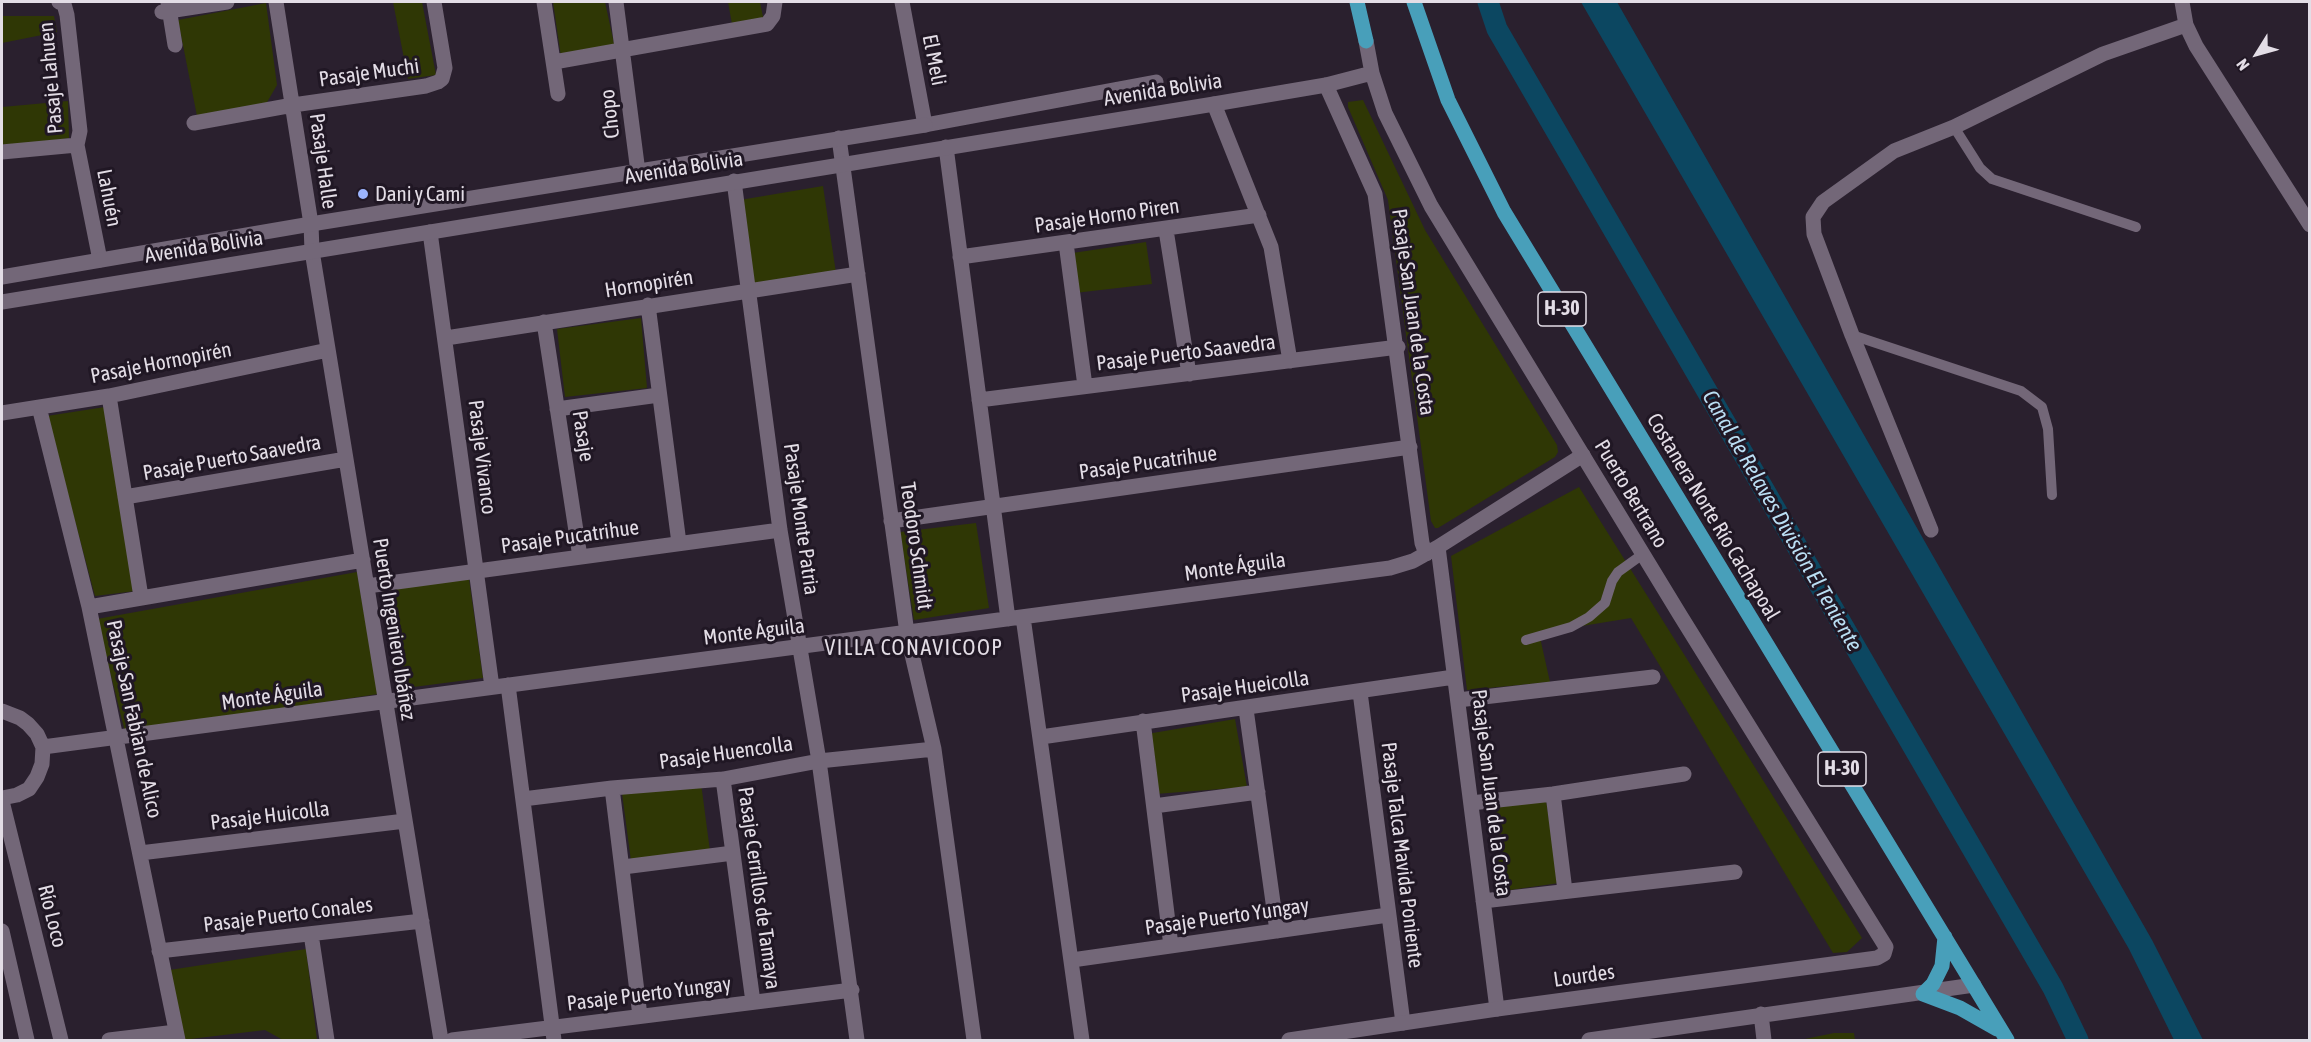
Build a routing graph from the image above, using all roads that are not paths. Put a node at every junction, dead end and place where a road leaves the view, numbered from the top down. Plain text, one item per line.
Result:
1 (62, 2) edge
2 (227, 2) edge
3 (276, 2) edge
4 (434, 2) edge
5 (544, 2) edge
6 (616, 2) edge
7 (775, 2) edge
8 (902, 2) edge
9 (1358, 2) edge
10 (1414, 2) edge
11 (2182, 2) edge
12 (167, 8) edge
13 (2186, 25) junction
14 (1366, 41) joint
15 (175, 45) dead end
16 (624, 51) junction
17 (554, 62) junction
18 (1372, 73) junction
19 (1156, 82) dead end
20 (1326, 85) junction
21 (558, 94) dead end
22 (1214, 104) junction
23 (293, 105) junction
24 (194, 123) dead end
25 (925, 125) junction
26 (1954, 127) junction
27 (839, 138) junction
28 (77, 144) junction
29 (946, 147) junction
30 (2, 152) edge
31 (843, 163) junction
32 (638, 172) junction
33 (734, 181) junction
34 (1259, 215) junction
35 (311, 224) junction
36 (2310, 225) edge
37 (2136, 227) dead end
38 (1166, 230) junction
39 (430, 232) junction
40 (1066, 243) junction
41 (312, 251) junction
42 (960, 257) junction
43 (100, 260) junction
44 (858, 274) junction
45 (2, 277) edge
46 (748, 291) junction
47 (2, 302) edge
48 (648, 305) junction
49 (544, 322) junction
50 (1852, 335) junction
51 (446, 338) junction
52 (1398, 347) junction
53 (328, 350) junction
54 (1290, 361) junction
55 (1189, 374) junction
56 (1084, 386) junction
57 (659, 395) junction
58 (109, 396) junction
59 (979, 400) junction
60 (39, 407) junction
61 (557, 409) junction
62 (2, 413) edge
63 (1410, 447) junction
64 (1583, 455) junction
65 (346, 459) junction
66 (2052, 495) dead end
67 (125, 497) junction
68 (993, 506) junction
69 (891, 521) junction
70 (780, 530) junction
71 (1931, 530) dead end
72 (679, 543) junction
73 (1432, 550) junction
74 (1643, 554) junction
75 (580, 557) junction
76 (363, 560) junction
77 (475, 571) junction
78 (367, 586) junction
79 (141, 597) junction
80 (89, 607) junction
81 (1016, 618) junction
82 (908, 633) junction
83 (1526, 640) dead end
84 (799, 648) junction
85 (1455, 677) junction
86 (1653, 677) dead end
87 (508, 685) junction
88 (492, 687) junction
89 (1360, 692) junction
90 (1458, 700) junction
91 (385, 702) junction
92 (1246, 709) junction
93 (2, 711) edge
94 (1143, 722) junction
95 (1041, 737) junction
96 (118, 739) junction
97 (43, 747) junction
98 (934, 749) junction
99 (819, 761) junction
100 (1684, 774) dead end
101 (723, 779) junction
102 (612, 788) junction
103 (1258, 792) junction
104 (1553, 794) junction
105 (2, 800) edge
106 (523, 800) junction
107 (1471, 803) junction
108 (1154, 807) junction
109 (405, 820) junction
110 (140, 853) junction
111 (733, 853) junction
112 (622, 867) junction
113 (1735, 872) dead end
114 (1565, 891) junction
115 (1483, 901) junction
116 (1388, 915) junction
117 (422, 921) junction
118 (2, 931) edge
119 (1278, 931) junction
120 (311, 934) junction
121 (1945, 937) junction
122 (1171, 946) junction
123 (159, 951) junction
124 (1884, 954) joint
125 (1072, 960) junction
126 (1974, 985) junction
127 (852, 990) junction
128 (1923, 994) junction
129 (753, 1002) junction
130 (1497, 1009) junction
131 (1761, 1014) junction
132 (640, 1017) junction
133 (1403, 1023) junction
134 (553, 1034) edge
135 (177, 1036) edge
136 (2004, 1036) edge
137 (27, 1041) edge
138 (61, 1041) edge
139 (109, 1041) edge
140 (327, 1041) edge
141 (441, 1041) edge
142 (452, 1041) edge
143 (857, 1041) edge
144 (974, 1041) edge
145 (1082, 1041) edge
146 (1289, 1041) edge
147 (1588, 1041) edge
148 (1764, 1041) edge

1 - 28 street, Pasaje Lahuen
2 - 12 street
3 - 23 street, Pasaje Muchi
4 - 23 street, Pasaje Muchi
5 - 17 street
6 - 16 street, Chopo
7 - 16 street
8 - 25 street, El Meli
9 - 14 main road
10 - 121 main road, Costanera Norte Río Cachapoal / H-30
11 - 13 street
12 - 15 street
13 - 26 street
13 - 36 street
14 - 18 street, Puerto Bertrano
16 - 17 street
16 - 32 street, Chopo
17 - 21 street
18 - 20 street, Avenida Bolivia
18 - 64 street, Puerto Bertrano
19 - 25 street, Avenida Bolivia
20 - 22 street, Avenida Bolivia
20 - 52 street, Pasaje San Juan de la Costa
22 - 29 street, Avenida Bolivia
22 - 34 street
23 - 24 street, Pasaje Muchi
23 - 35 street, Pasaje Halle
25 - 27 street, Avenida Bolivia
26 - 37 lane
26 - 50 street
27 - 31 street, Teodoro Schmidt
27 - 32 street, Avenida Bolivia
28 - 30 street, Pasaje Lahuen
28 - 43 street, Lahuén
29 - 31 street, Avenida Bolivia
29 - 42 street
31 - 33 street, Avenida Bolivia
31 - 44 street, Teodoro Schmidt
32 - 35 street, Avenida Bolivia
33 - 39 street, Avenida Bolivia
33 - 46 street, Pasaje Monte Patria
34 - 38 street, Pasaje Horno Piren
34 - 54 street
35 - 41 street, Puerto Ingeniero Ibáñez
35 - 43 street, Avenida Bolivia
38 - 40 street, Pasaje Horno Piren
38 - 55 street
39 - 41 street, Avenida Bolivia
39 - 51 street, Pasaje Vivanco
40 - 42 street, Pasaje Horno Piren
40 - 56 street
41 - 47 street, Avenida Bolivia
41 - 53 street, Puerto Ingeniero Ibáñez
42 - 59 street
43 - 45 street, Avenida Bolivia
44 - 46 street, Hornopirén
44 - 69 street, Teodoro Schmidt
46 - 48 street, Hornopirén
46 - 70 street, Pasaje Monte Patria
48 - 49 street, Hornopirén
48 - 57 street
49 - 51 street, Hornopirén
49 - 61 street, Pasaje
50 - 66 lane
50 - 71 street
51 - 77 street, Pasaje Vivanco
52 - 54 street, Pasaje Puerto Saavedra
52 - 63 street, Pasaje San Juan de la Costa
53 - 58 street, Pasaje Hornopirén
53 - 65 street, Puerto Ingeniero Ibáñez
54 - 55 street, Pasaje Puerto Saavedra
55 - 56 street, Pasaje Puerto Saavedra
56 - 59 street, Pasaje Puerto Saavedra
57 - 61 street
57 - 72 street
58 - 60 street, Pasaje Hornopirén
58 - 67 street
59 - 68 street
60 - 62 street, Pasaje Hornopirén
60 - 80 street, Pasaje San Fabian de Alico
61 - 75 street, Pasaje
63 - 68 street, Pasaje Pucatrihue
63 - 73 street, Pasaje San Juan de la Costa
64 - 73 street, Monte Águila
64 - 74 street, Puerto Bertrano
65 - 67 street, Pasaje Puerto Saavedra
65 - 76 street, Puerto Ingeniero Ibáñez
67 - 79 street
68 - 69 street, Pasaje Pucatrihue
68 - 81 street
69 - 82 street, Teodoro Schmidt
70 - 72 street, Pasaje Pucatrihue
70 - 84 street, Pasaje Monte Patria
72 - 75 street, Pasaje Pucatrihue
73 - 81 street, Monte Águila
73 - 85 street, Pasaje San Juan de la Costa
74 - 83 lane
74 - 124 street, Puerto Bertrano
75 - 77 street, Pasaje Pucatrihue
76 - 78 street, Puerto Ingeniero Ibáñez
76 - 79 street
77 - 78 street, Pasaje Pucatrihue
77 - 88 street, Pasaje Vivanco
78 - 91 street, Puerto Ingeniero Ibáñez
79 - 80 street
80 - 96 street, Pasaje San Fabian de Alico
81 - 82 street, Monte Águila
81 - 95 street
82 - 84 street, Monte Águila
82 - 98 street, Teodoro Schmidt
84 - 87 street, Monte Águila
84 - 99 street, Pasaje Monte Patria
85 - 89 street, Pasaje Hueicolla
85 - 90 street, Pasaje San Juan de la Costa
86 - 90 street
87 - 88 street, Monte Águila
87 - 106 street
88 - 91 street, Monte Águila
89 - 92 street, Pasaje Hueicolla
89 - 116 street, Pasaje Talca Mavida Poniente
90 - 107 street, Pasaje San Juan de la Costa
91 - 96 street, Monte Águila
91 - 109 street, Puerto Ingeniero Ibáñez
92 - 94 street, Pasaje Hueicolla
92 - 103 street
93 - 97 street
94 - 95 street, Pasaje Hueicolla
94 - 108 street
95 - 125 street
96 - 97 street, Monte Águila
96 - 110 street, Pasaje San Fabian de Alico
97 - 105 street
98 - 99 street, Pasaje Huencolla
98 - 144 street, Teodoro Schmidt
99 - 101 street, Pasaje Huencolla
99 - 127 street, Pasaje Monte Patria
100 - 104 street
101 - 102 street, Pasaje Huencolla
101 - 111 street, Pasaje Cerrillos de Tamaya
102 - 106 street, Pasaje Huencolla
102 - 112 street
103 - 108 street
103 - 119 street
104 - 107 street
104 - 114 street
105 - 138 street, Río Loco
106 - 134 street
107 - 115 street, Pasaje San Juan de la Costa
108 - 122 street
109 - 110 street, Pasaje Huicolla
109 - 117 street, Puerto Ingeniero Ibáñez
110 - 123 street, Pasaje San Fabian de Alico
111 - 112 street
111 - 129 street, Pasaje Cerrillos de Tamaya
112 - 132 street
113 - 114 street
114 - 115 street
115 - 130 street, Pasaje San Juan de la Costa
116 - 119 street, Pasaje Puerto Yungay
116 - 133 street, Pasaje Talca Mavida Poniente
117 - 120 street, Pasaje Puerto Conales
117 - 141 street, Puerto Ingeniero Ibáñez
118 - 137 street
119 - 122 street, Pasaje Puerto Yungay
120 - 123 street, Pasaje Puerto Conales
120 - 140 street
121 - 126 main road, Costanera Norte Río Cachapoal / H-30
121 - 128 main road
122 - 125 street, Pasaje Puerto Yungay
123 - 135 street, Pasaje San Fabian de Alico
124 - 130 street, Lourdes
125 - 145 street
126 - 128 street
126 - 136 main road, Costanera Norte Río Cachapoal / H-30
127 - 129 street, Pasaje Puerto Yungay
127 - 143 street, Pasaje Monte Patria
128 - 131 street
128 - 136 main road
129 - 132 street, Pasaje Puerto Yungay
130 - 133 street, Lourdes
131 - 147 street
131 - 148 street
132 - 134 street, Pasaje Puerto Yungay
133 - 146 street, Lourdes
134 - 142 street, Pasaje Puerto Yungay
135 - 139 street

